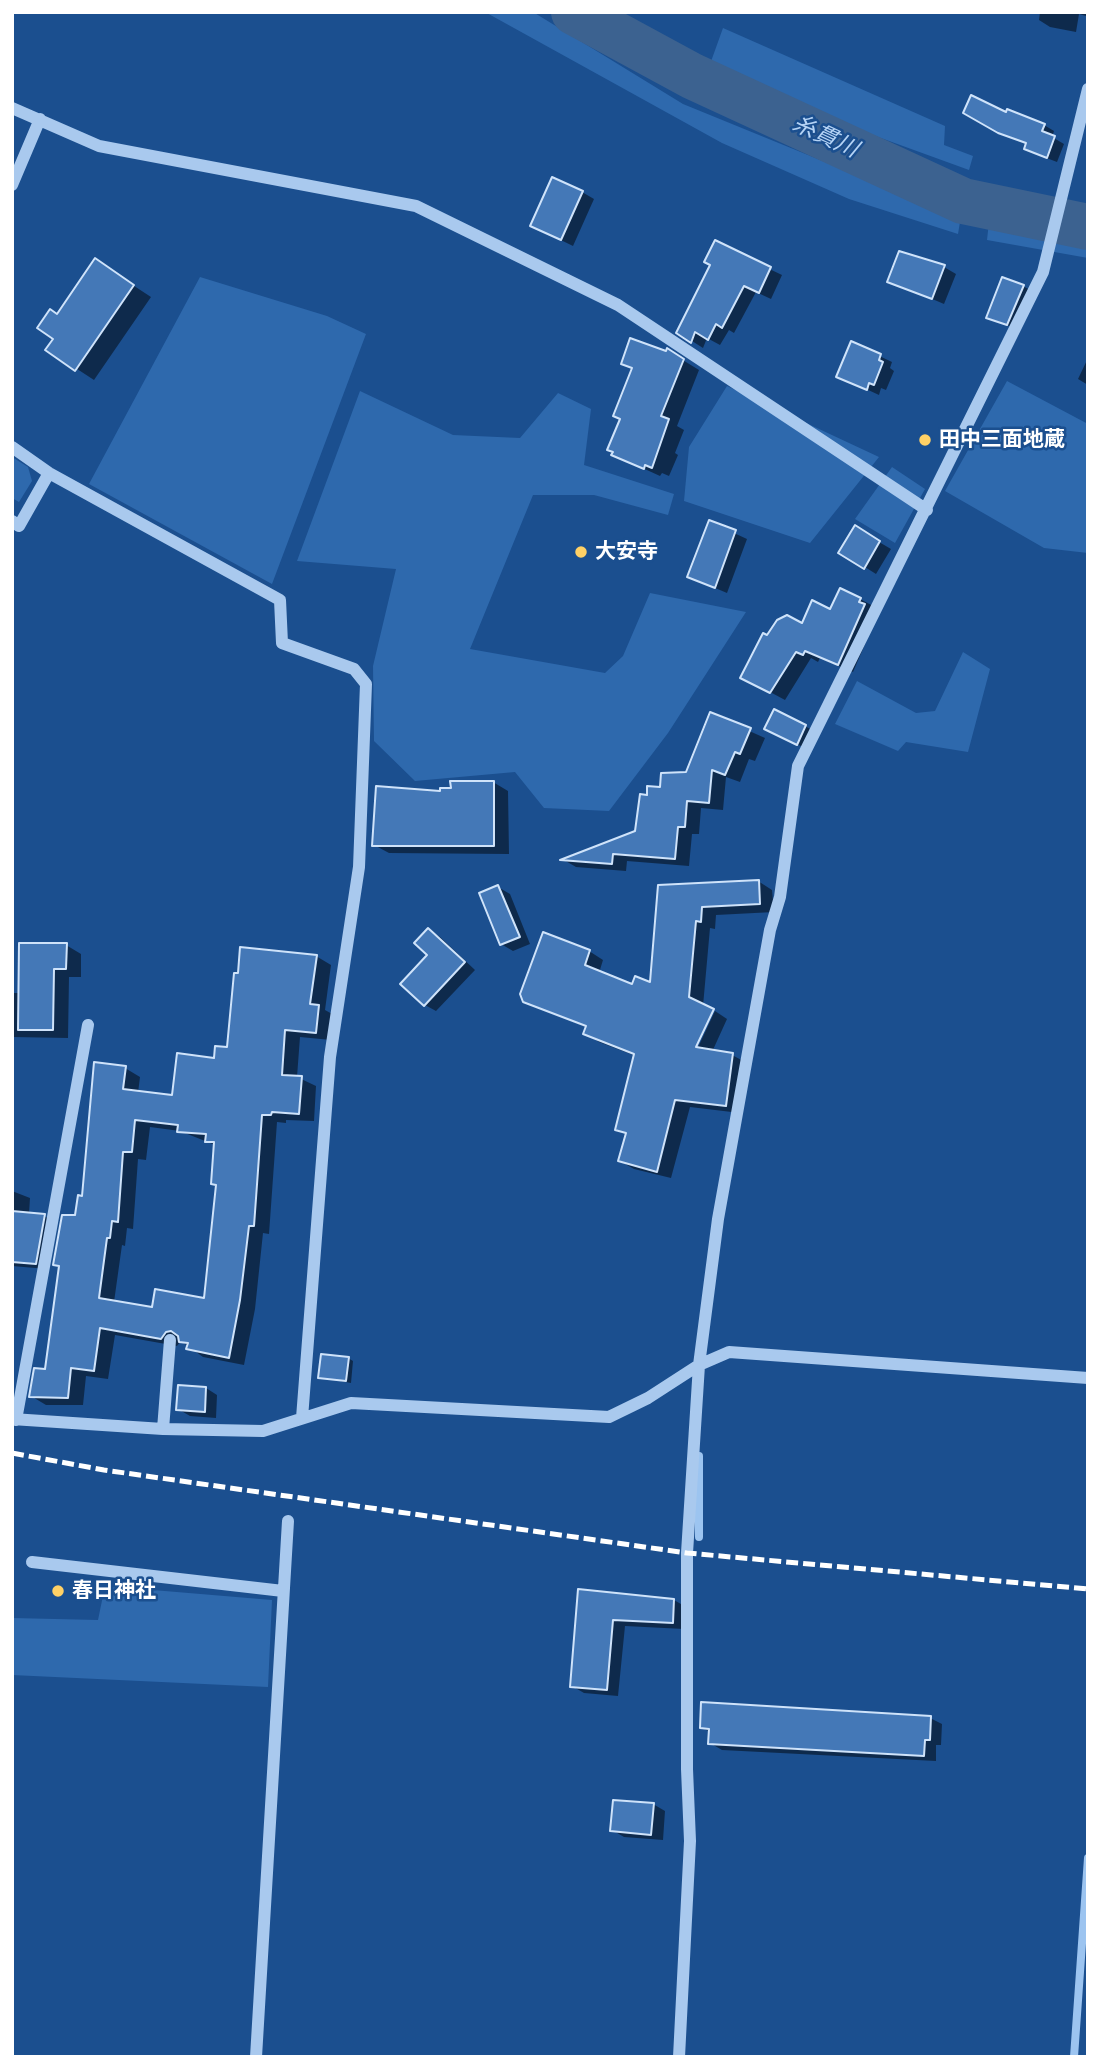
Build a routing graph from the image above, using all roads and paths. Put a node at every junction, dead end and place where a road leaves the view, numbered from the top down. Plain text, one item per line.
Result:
1 (1088, 89) edge
2 (12, 108) edge
3 (40, 119) junction
4 (1082, 144) edge
5 (12, 185) edge
6 (12, 447) edge
7 (49, 473) junction
8 (927, 510) junction
9 (12, 521) edge
10 (88, 1025) dead end
11 (170, 1340) dead end
12 (699, 1365) junction
13 (1088, 1378) edge
14 (302, 1418) junction
15 (14, 1420) edge
16 (163, 1429) junction
17 (288, 1521) dead end
18 (32, 1562) dead end
19 (283, 1591) junction
20 (256, 2057) edge
21 (679, 2057) edge

1 - 4 street
2 - 3 street
3 - 5 street
3 - 8 street
4 - 8 street
6 - 7 street
7 - 9 street
7 - 14 street
8 - 12 street
10 - 15 street
11 - 16 street
12 - 13 street
12 - 14 street
12 - 21 street
14 - 16 street
15 - 16 street
17 - 19 street
18 - 19 street
19 - 20 street

